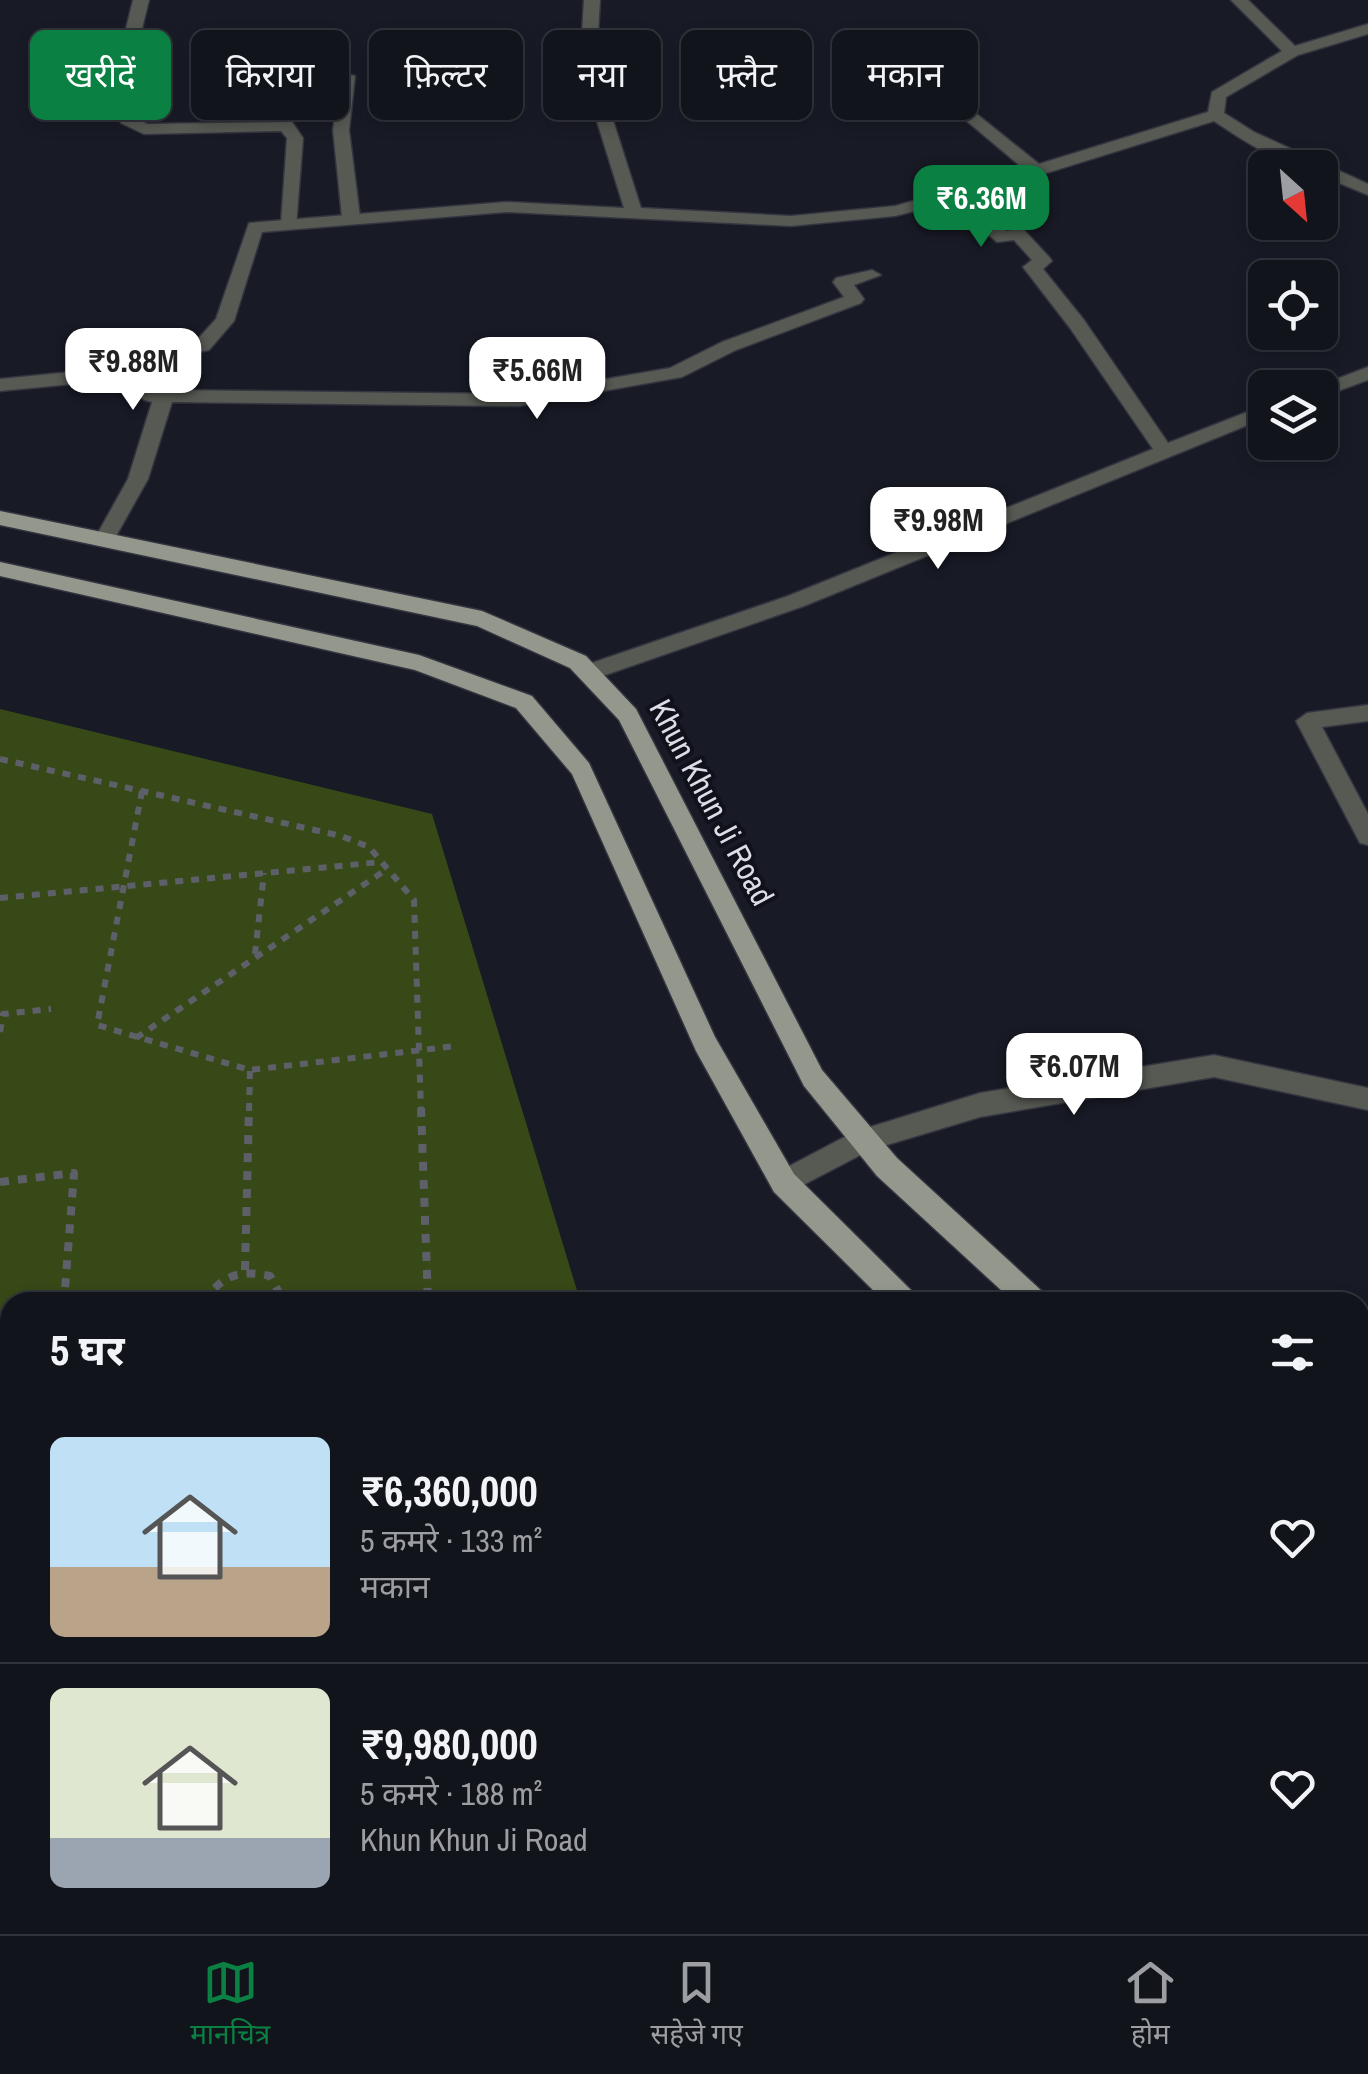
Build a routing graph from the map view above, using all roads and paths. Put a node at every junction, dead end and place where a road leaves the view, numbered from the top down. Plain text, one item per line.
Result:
1 (141, 0) edge
2 (592, 0) edge
3 (1239, 0) edge
4 (1368, 28) edge
5 (1292, 52) junction
6 (1216, 115) junction
7 (342, 120) edge
8 (976, 120) edge
9 (1037, 171) junction
10 (1368, 190) edge
11 (954, 196) junction
12 (634, 213) junction
13 (351, 217) junction
14 (290, 224) junction
15 (872, 275) dead end
16 (129, 372) junction
17 (1368, 373) edge
18 (1338, 384) edge
19 (0, 385) edge
20 (164, 396) junction
21 (1248, 418) edge
22 (1164, 451) junction
23 (0, 518) edge
24 (104, 540) junction
25 (0, 569) edge
26 (588, 673) junction
27 (1368, 713) edge
28 (0, 760) edge
29 (142, 791) junction
30 (1368, 836) edge
31 (384, 866) junction
32 (264, 873) junction
33 (126, 886) junction
34 (0, 898) edge
35 (255, 955) junction
36 (51, 1009) dead end
37 (0, 1032) edge
38 (135, 1038) junction
39 (456, 1046) dead end
40 (419, 1050) junction
41 (250, 1070) junction
42 (1368, 1099) edge
43 (863, 1140) junction
44 (0, 1182) edge
45 (784, 1184) junction
46 (245, 1270) junction
47 (65, 1292) edge
48 (210, 1292) edge
49 (279, 1292) edge
50 (428, 1292) edge
51 (894, 1292) edge
52 (1023, 1292) edge

1 - 14 street
2 - 12 street
3 - 5 street
4 - 5 street
5 - 6 street
6 - 9 street
6 - 10 street
7 - 13 street
8 - 9 street
9 - 11 street
11 - 12 street
11 - 22 street
12 - 13 street
13 - 14 street
14 - 16 street
15 - 20 street
16 - 19 street
16 - 20 street
17 - 18 street
20 - 24 street
21 - 22 street
22 - 26 street
23 - 24 main road, Khun Khun Ji Road
24 - 26 main road, Khun Khun Ji Road
25 - 45 main road
26 - 43 main road, Khun Khun Ji Road
27 - 30 street
28 - 29 path
29 - 31 path
29 - 33 path
31 - 32 path
31 - 35 path
31 - 40 path
32 - 33 path
32 - 35 path
33 - 34 path
33 - 38 path
35 - 38 path
36 - 37 path
38 - 41 path
39 - 40 path
40 - 41 path
40 - 50 path
41 - 46 path
42 - 43 street
43 - 45 street
43 - 52 main road, Khun Khun Ji Road
44 - 47 path
45 - 51 main road
46 - 48 path
46 - 49 path

